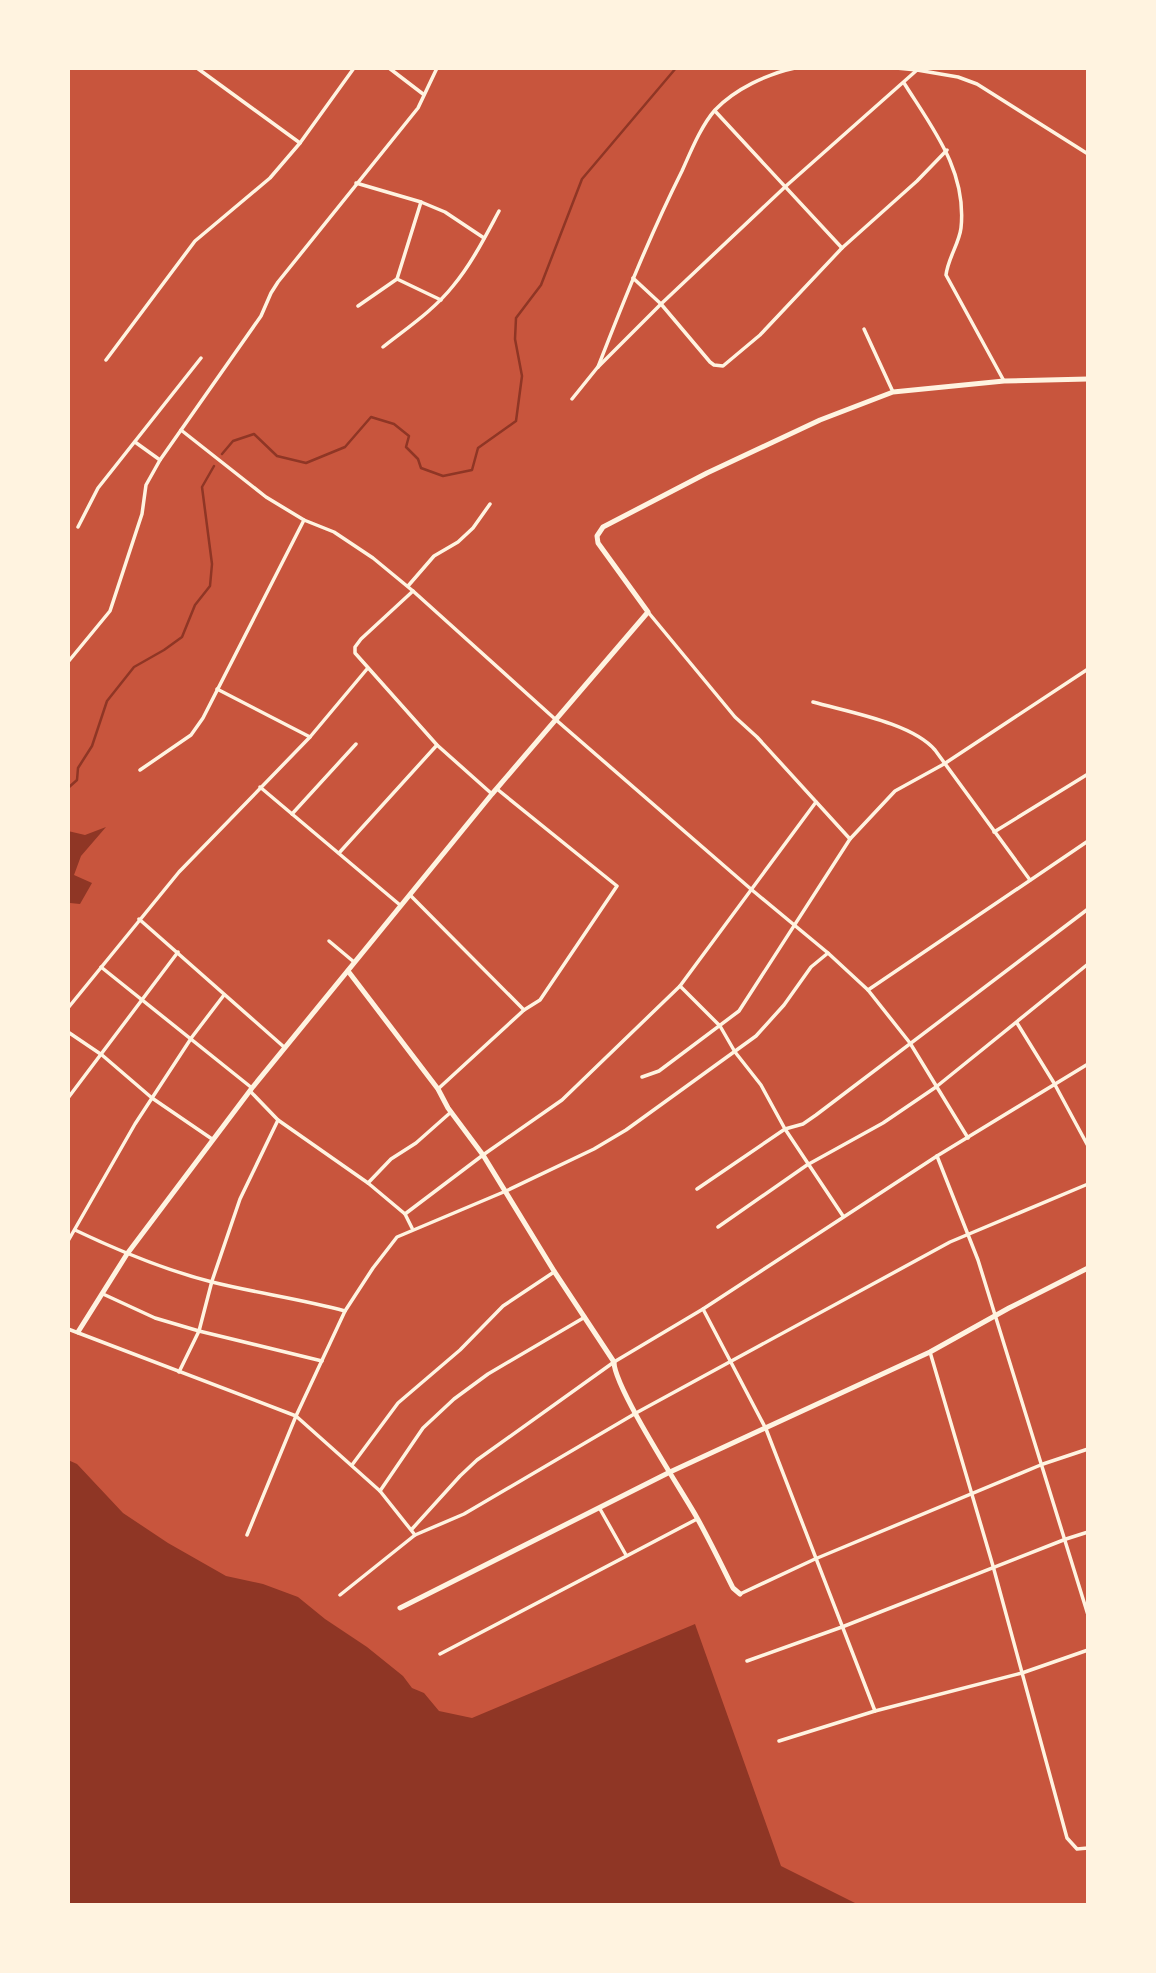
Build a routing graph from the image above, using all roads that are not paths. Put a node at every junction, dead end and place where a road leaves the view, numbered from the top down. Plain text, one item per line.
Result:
1 (197, 68) edge
2 (354, 68) edge
3 (388, 68) edge
4 (437, 68) edge
5 (795, 68) edge
6 (896, 68) edge
7 (917, 70) junction
8 (904, 83) junction
9 (424, 95) junction
10 (715, 111) junction
11 (300, 143) junction
12 (947, 150) junction
13 (1088, 154) edge
14 (356, 183) junction
15 (786, 186) junction
16 (421, 202) junction
17 (499, 211) dead end
18 (484, 238) junction
19 (842, 248) junction
20 (633, 278) junction
21 (397, 279) junction
22 (442, 300) junction
23 (661, 304) junction
24 (358, 306) dead end
25 (864, 329) dead end
26 (383, 347) dead end
27 (201, 358) dead end
28 (106, 360) dead end
29 (597, 369) junction
30 (1088, 379) edge
31 (1004, 381) junction
32 (893, 392) junction
33 (572, 399) dead end
34 (181, 430) junction
35 (135, 442) junction
36 (160, 460) junction
37 (490, 503) dead end
38 (304, 520) junction
39 (78, 527) dead end
40 (408, 586) junction
41 (413, 591) junction
42 (648, 612) junction
43 (68, 662) edge
44 (367, 669) junction
45 (1088, 669) edge
46 (217, 689) junction
47 (813, 702) dead end
48 (555, 719) junction
49 (310, 737) junction
50 (356, 744) dead end
51 (437, 745) junction
52 (944, 764) junction
53 (140, 770) dead end
54 (1088, 774) edge
55 (260, 787) junction
56 (497, 789) junction
57 (492, 794) junction
58 (817, 803) junction
59 (292, 814) junction
60 (994, 832) junction
61 (850, 839) junction
62 (1088, 841) edge
63 (339, 853) junction
64 (1030, 880) junction
65 (752, 890) junction
66 (411, 896) junction
67 (402, 906) junction
68 (1088, 909) edge
69 (139, 919) junction
70 (794, 924) junction
71 (329, 941) dead end
72 (178, 953) junction
73 (828, 953) junction
74 (354, 962) junction
75 (1088, 964) edge
76 (101, 967) junction
77 (348, 971) junction
78 (680, 986) junction
79 (868, 990) junction
80 (224, 995) junction
81 (142, 999) junction
82 (68, 1008) edge
83 (524, 1010) junction
84 (1017, 1023) junction
85 (720, 1026) junction
86 (68, 1032) edge
87 (192, 1037) junction
88 (910, 1043) junction
89 (285, 1048) junction
90 (736, 1052) junction
91 (102, 1055) junction
92 (1088, 1064) edge
93 (642, 1077) dead end
94 (1054, 1083) junction
95 (936, 1087) junction
96 (438, 1089) junction
97 (251, 1090) junction
98 (68, 1098) edge
99 (152, 1098) junction
100 (452, 1112) junction
101 (278, 1120) junction
102 (785, 1129) junction
103 (968, 1138) junction
104 (212, 1139) junction
105 (1088, 1146) edge
106 (483, 1155) junction
107 (937, 1156) junction
108 (807, 1165) junction
109 (368, 1183) junction
110 (1088, 1184) edge
111 (697, 1189) dead end
112 (506, 1191) junction
113 (405, 1214) junction
114 (843, 1216) junction
115 (718, 1227) dead end
116 (412, 1228) junction
117 (75, 1230) junction
118 (968, 1236) junction
119 (68, 1241) edge
120 (127, 1254) junction
121 (1088, 1268) edge
122 (554, 1271) junction
123 (212, 1282) junction
124 (103, 1294) junction
125 (703, 1310) junction
126 (345, 1311) junction
127 (995, 1315) junction
128 (585, 1317) junction
129 (68, 1329) edge
130 (199, 1331) junction
131 (78, 1332) junction
132 (930, 1352) junction
133 (322, 1361) junction
134 (614, 1363) junction
135 (733, 1363) junction
136 (179, 1372) junction
137 (636, 1413) junction
138 (296, 1416) junction
139 (766, 1429) junction
140 (1088, 1449) edge
141 (1042, 1464) junction
142 (352, 1465) junction
143 (670, 1472) junction
144 (380, 1491) junction
145 (972, 1495) junction
146 (600, 1509) junction
147 (697, 1519) junction
148 (412, 1530) junction
149 (1088, 1532) edge
150 (247, 1535) dead end
151 (415, 1535) junction
152 (1066, 1539) junction
153 (626, 1555) junction
154 (815, 1559) junction
155 (993, 1566) junction
156 (740, 1594) joint
157 (340, 1595) dead end
158 (400, 1608) dead end
159 (1088, 1615) edge
160 (842, 1627) junction
161 (1088, 1650) edge
162 (440, 1654) dead end
163 (747, 1661) dead end
164 (1022, 1673) junction
165 (875, 1711) junction
166 (779, 1741) dead end
167 (1088, 1848) edge

1 - 11 street
2 - 11 street
3 - 9 street
4 - 9 street
5 - 10 street
6 - 7 street
7 - 8 street
7 - 13 street
8 - 12 street
8 - 15 street
9 - 14 street
10 - 15 street
10 - 20 street
11 - 28 street
12 - 19 street
12 - 31 street
14 - 16 street
14 - 34 street
15 - 19 street
15 - 23 street
16 - 18 street
16 - 21 street
17 - 18 street
18 - 22 street
19 - 23 street
20 - 23 street
20 - 29 street
21 - 22 street
21 - 24 street
22 - 26 street
23 - 29 street
25 - 32 street
27 - 35 street
29 - 33 street
30 - 31 street
31 - 32 street
32 - 42 street
34 - 36 street
34 - 38 street
35 - 36 street
35 - 39 street
36 - 43 street
37 - 40 street
38 - 40 street
38 - 46 street
40 - 41 street
41 - 44 street
41 - 48 street
42 - 48 street
42 - 58 street
44 - 49 street
44 - 51 street
45 - 52 street
46 - 49 street
46 - 53 street
47 - 52 street
48 - 56 street
48 - 65 street
49 - 55 street
50 - 59 street
51 - 57 street
51 - 63 street
52 - 60 street
52 - 61 street
54 - 60 street
55 - 59 street
55 - 69 street
56 - 57 street
56 - 83 street
57 - 66 street
58 - 61 street
58 - 65 street
59 - 63 street
60 - 64 street
61 - 70 street
62 - 64 street
63 - 67 street
64 - 79 street
65 - 70 street
65 - 78 street
66 - 67 street
66 - 83 street
67 - 74 street
68 - 88 street
69 - 72 street
69 - 76 street
70 - 73 street
70 - 85 street
71 - 74 street
72 - 80 street
72 - 81 street
73 - 79 street
73 - 90 street
74 - 77 street
75 - 84 street
76 - 81 street
76 - 82 street
77 - 89 street
77 - 96 street
78 - 85 street
78 - 106 street
79 - 88 street
80 - 87 street
80 - 89 street
81 - 87 street
81 - 91 street
83 - 96 street
84 - 94 street
84 - 95 street
85 - 90 street
85 - 93 street
86 - 91 street
87 - 97 street
87 - 99 street
88 - 95 street
88 - 102 street
89 - 97 street
90 - 102 street
90 - 112 street
91 - 98 street
91 - 99 street
92 - 94 street
94 - 103 street
94 - 105 street
95 - 103 street
95 - 108 street
96 - 100 street
97 - 101 street
97 - 104 street
99 - 104 street
99 - 117 street
100 - 106 street
100 - 109 street
101 - 109 street
101 - 123 street
102 - 108 street
102 - 111 street
103 - 107 street
104 - 120 street
106 - 112 street
106 - 113 street
107 - 114 street
107 - 118 street
108 - 114 street
108 - 115 street
109 - 113 street
110 - 118 street
112 - 116 street
112 - 122 street
113 - 116 street
114 - 125 street
116 - 126 street
117 - 119 street
117 - 120 street
118 - 127 street
118 - 135 street
120 - 123 street
120 - 124 street
121 - 127 street
122 - 128 street
122 - 142 street
123 - 126 street
123 - 130 street
124 - 130 street
124 - 131 street
125 - 134 street
125 - 135 street
126 - 133 street
127 - 132 street
127 - 141 street
128 - 134 street
128 - 144 street
129 - 131 street
130 - 133 street
130 - 136 street
131 - 136 street
132 - 139 street
132 - 145 street
133 - 138 street
134 - 137 street
134 - 148 street
135 - 137 street
135 - 139 street
136 - 138 street
137 - 143 street
137 - 151 street
138 - 142 street
138 - 150 street
139 - 143 street
139 - 154 street
140 - 141 street
141 - 145 street
141 - 152 street
142 - 144 street
143 - 146 street
143 - 147 street
144 - 148 street
145 - 154 street
145 - 155 street
146 - 153 street
146 - 158 street
147 - 153 street
147 - 156 street
148 - 151 street
149 - 152 street
151 - 157 street
152 - 155 street
152 - 159 street
153 - 162 street
154 - 156 street
154 - 160 street
155 - 160 street
155 - 164 street
160 - 163 street
160 - 165 street
161 - 164 street
164 - 165 street
164 - 167 street
165 - 166 street

